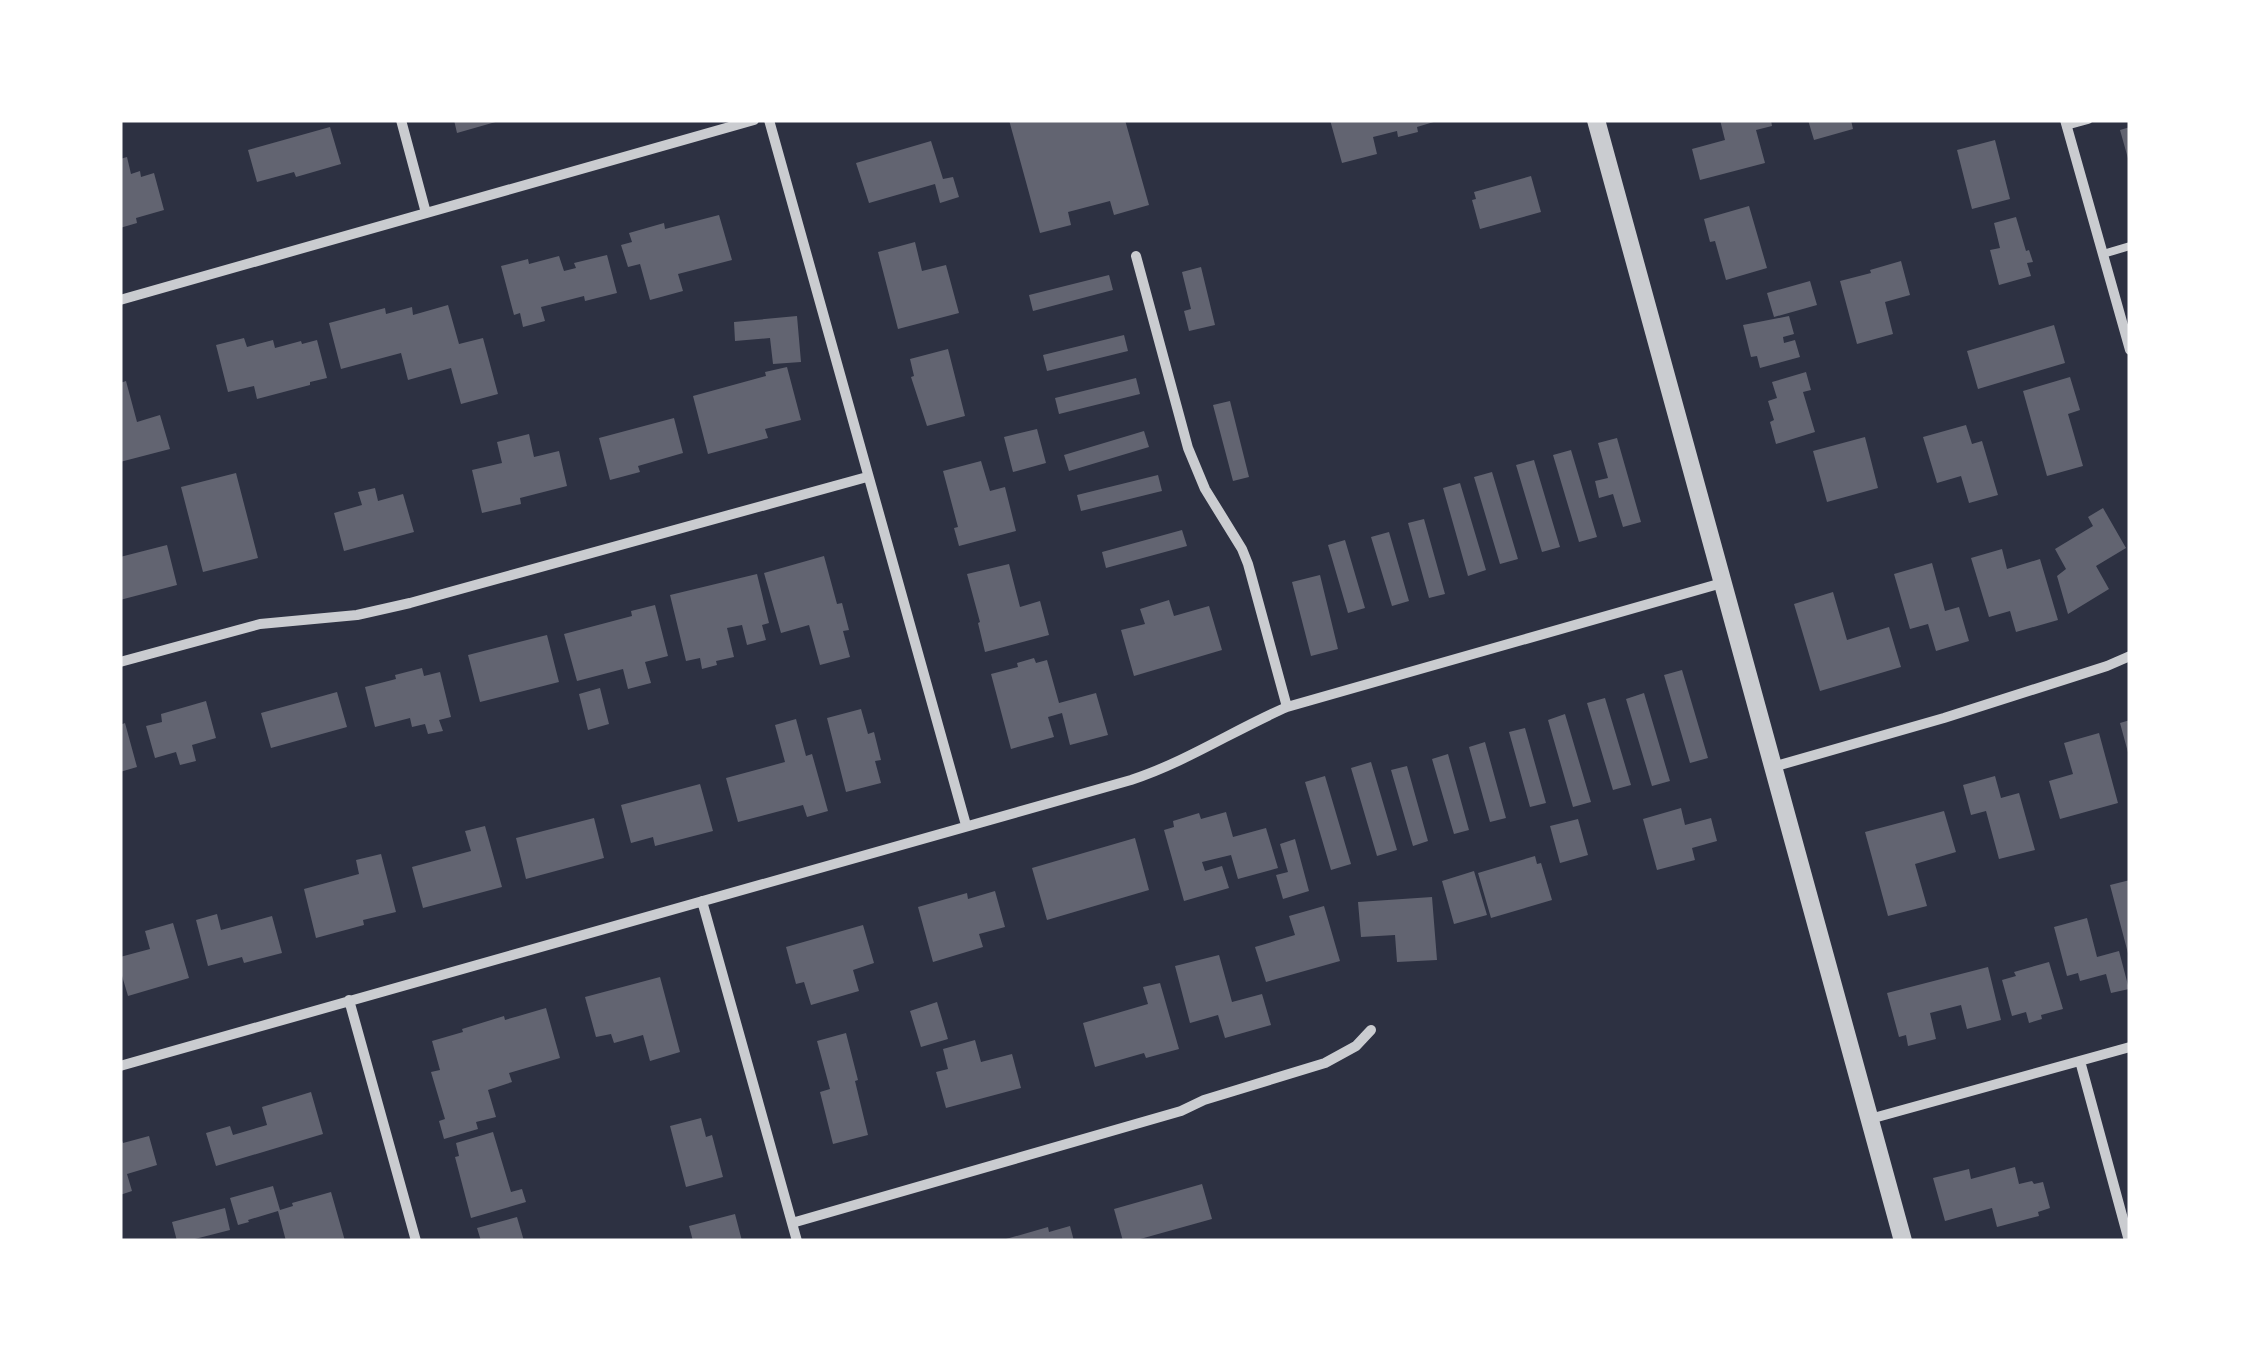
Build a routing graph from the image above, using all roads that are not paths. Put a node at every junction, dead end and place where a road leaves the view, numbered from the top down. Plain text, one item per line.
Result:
1 (401, 120) edge
2 (754, 120) edge
3 (769, 120) edge
4 (1596, 120) edge
5 (2088, 120) edge
6 (2066, 123) edge
7 (426, 213) junction
8 (2130, 246) edge
9 (2103, 254) junction
10 (1136, 256) dead end
11 (120, 300) edge
12 (2130, 350) edge
13 (867, 477) junction
14 (1722, 582) junction
15 (2130, 656) edge
16 (120, 662) edge
17 (1287, 707) junction
18 (1773, 767) junction
19 (966, 826) junction
20 (702, 901) junction
21 (350, 1000) junction
22 (1371, 1030) dead end
23 (2130, 1047) edge
24 (2080, 1061) junction
25 (120, 1066) edge
26 (1870, 1120) junction
27 (792, 1222) junction
28 (416, 1241) edge
29 (796, 1241) edge
30 (1903, 1241) edge
31 (2129, 1241) edge

1 - 7 street
2 - 7 street
3 - 13 street
4 - 14 street
5 - 6 lane
6 - 9 street
7 - 11 street
8 - 9 lane
9 - 12 street
10 - 17 street
13 - 16 street
13 - 19 street
14 - 17 street
14 - 18 street
15 - 18 street
17 - 19 street
18 - 26 street
19 - 20 street
20 - 21 street
20 - 27 street
21 - 25 street
21 - 28 street
22 - 27 street
23 - 24 street
24 - 26 street
24 - 31 street
26 - 30 street
27 - 29 street

